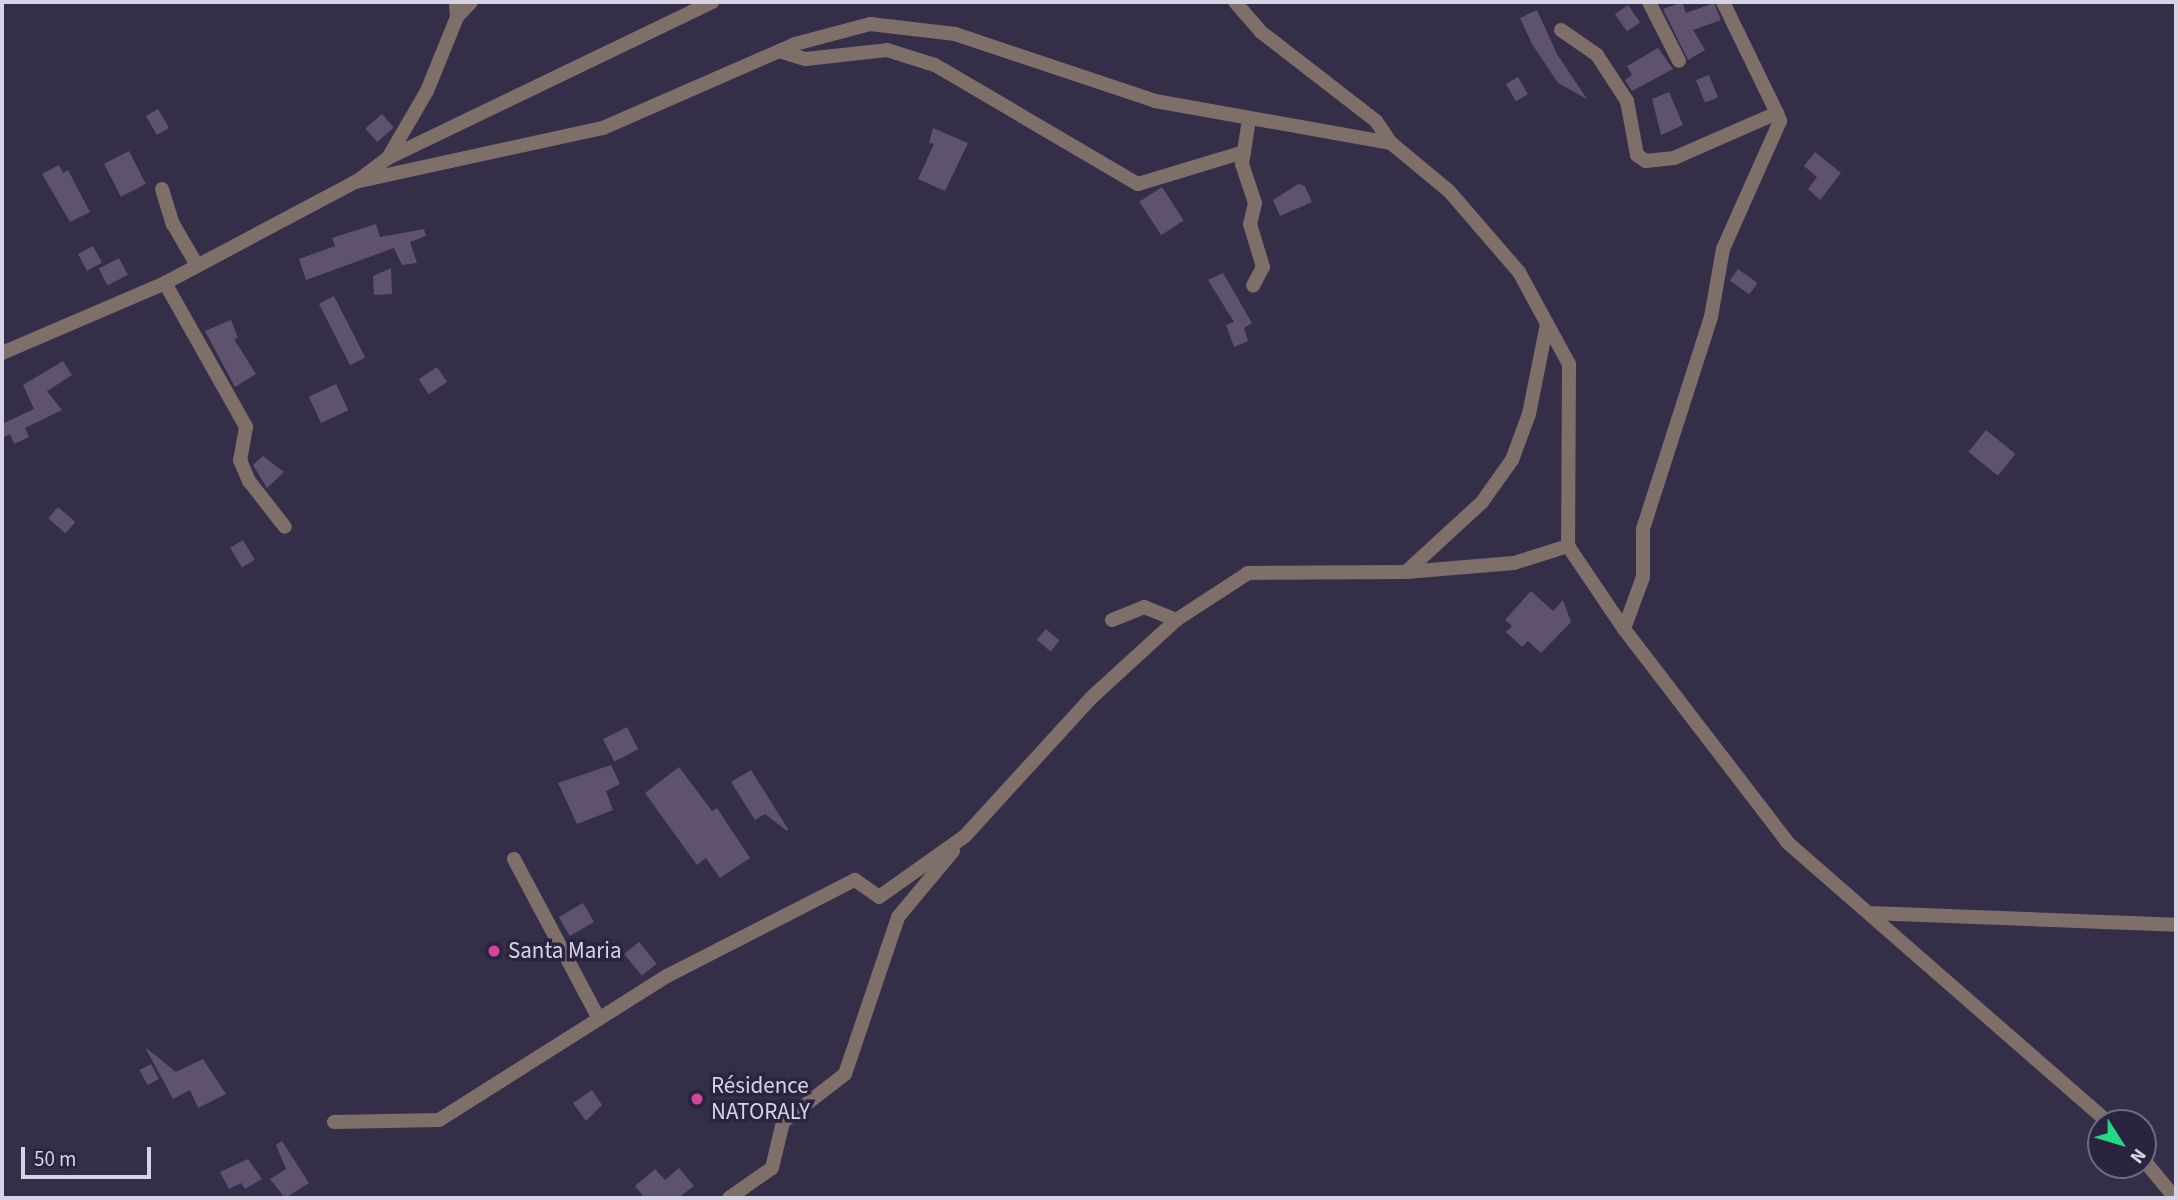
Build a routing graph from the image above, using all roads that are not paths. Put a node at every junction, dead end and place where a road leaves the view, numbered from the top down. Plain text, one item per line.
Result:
1 (456, 2) edge
2 (471, 2) edge
3 (712, 2) edge
4 (1235, 2) edge
5 (1723, 2) edge
6 (1655, 3) edge
7 (457, 17) junction
8 (1561, 30) dead end
9 (779, 51) junction
10 (1679, 61) dead end
11 (1777, 113) junction
12 (1249, 119) junction
13 (1391, 143) junction
14 (1244, 152) junction
15 (388, 158) junction
16 (355, 182) junction
17 (162, 188) dead end
18 (197, 265) junction
19 (165, 283) junction
20 (1253, 286) dead end
21 (1547, 324) junction
22 (2, 352) edge
23 (285, 527) dead end
24 (1568, 546) junction
25 (1406, 572) junction
26 (1112, 620) dead end
27 (1176, 620) junction
28 (1624, 629) junction
29 (965, 836) junction
30 (514, 859) dead end
31 (1870, 913) junction
32 (2176, 925) edge
33 (597, 1017) junction
34 (2093, 1109) edge
35 (334, 1122) dead end
36 (2157, 1176) edge
37 (729, 1198) edge
38 (2175, 1198) edge

1 - 7 street
2 - 7 street
3 - 15 street
4 - 13 street
5 - 11 street
6 - 10 street
7 - 15 street
8 - 11 street
9 - 12 street
9 - 14 street
9 - 16 street
11 - 28 street
12 - 13 street
12 - 14 street
13 - 21 street
14 - 20 street
15 - 16 street
16 - 18 street
17 - 18 street
18 - 19 street
19 - 22 street
19 - 23 street
21 - 24 street
21 - 25 street
24 - 25 street
24 - 28 street
25 - 27 street
26 - 27 street
27 - 29 street
28 - 31 street
29 - 33 street
29 - 37 street
30 - 33 street
31 - 32 street
31 - 34 street
33 - 35 street
36 - 38 street

